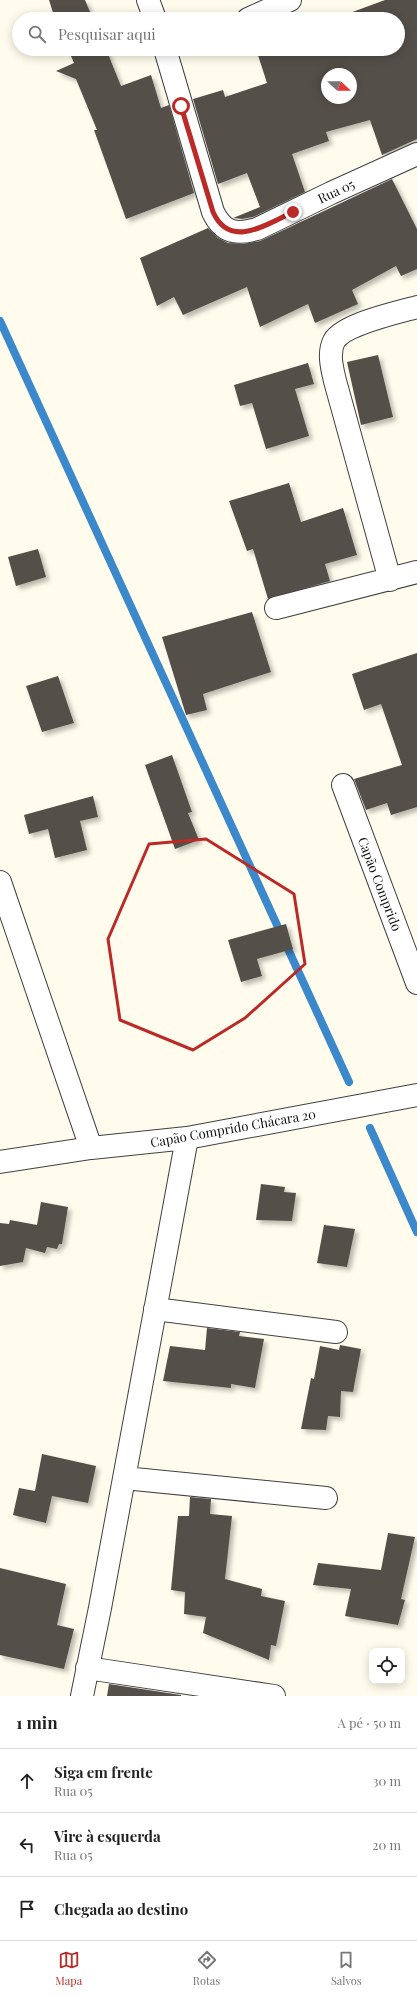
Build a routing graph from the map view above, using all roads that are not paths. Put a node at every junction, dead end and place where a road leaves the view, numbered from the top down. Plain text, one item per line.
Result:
1 (148, 0) edge
2 (290, 0) edge
3 (152, 12) edge
4 (263, 12) edge
5 (172, 56) edge
6 (417, 154) edge
7 (417, 307) edge
8 (417, 572) edge
9 (390, 580) junction
10 (276, 608) dead end
11 (343, 785) dead end
12 (0, 882) edge
13 (417, 983) edge
14 (417, 1095) edge
15 (187, 1138) junction
16 (91, 1148) junction
17 (0, 1162) edge
18 (155, 1308) junction
19 (336, 1332) dead end
20 (124, 1478) junction
21 (326, 1498) dead end
22 (87, 1668) junction
23 (82, 1696) edge
24 (274, 1696) edge

1 - 3 street
2 - 4 street
5 - 6 street, Rua 05
7 - 9 street
8 - 9 street
9 - 10 street
11 - 13 street, Capão Comprido
12 - 16 street
14 - 15 street, Capão Comprido Chácara 20
15 - 16 street, Capão Comprido Chácara 20
15 - 18 street
16 - 17 street, Capão Comprido Chácara 20
18 - 19 street
18 - 20 street
20 - 21 street
20 - 22 street
22 - 23 street
22 - 24 street

